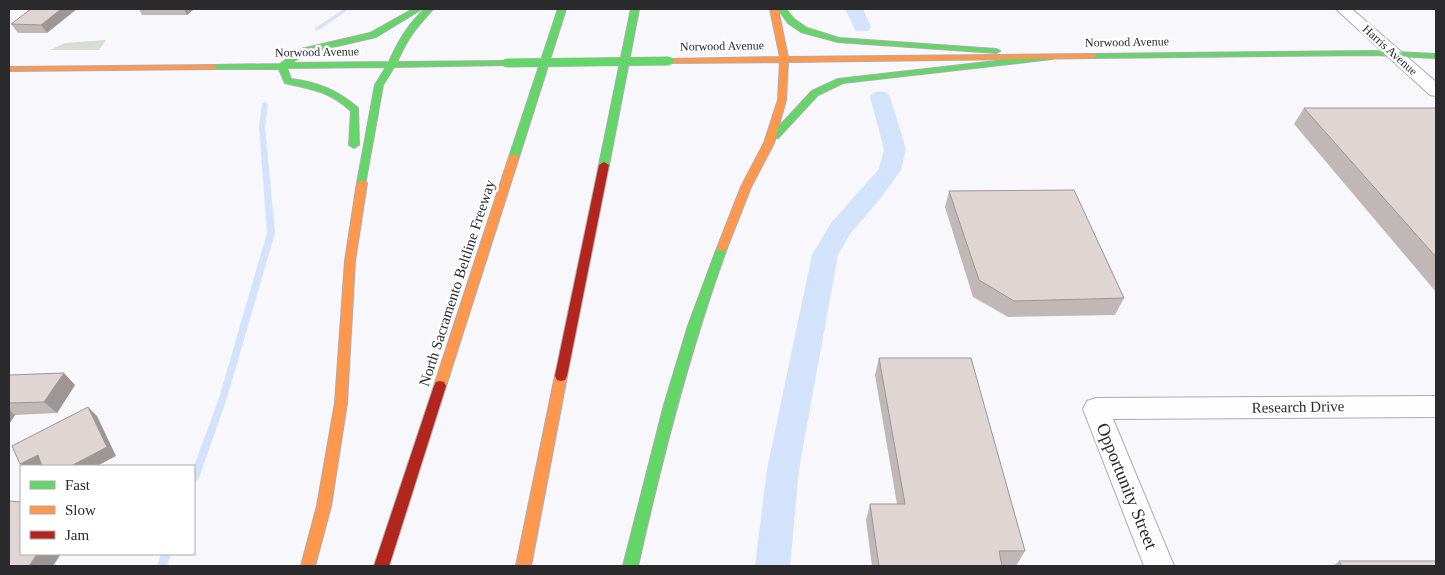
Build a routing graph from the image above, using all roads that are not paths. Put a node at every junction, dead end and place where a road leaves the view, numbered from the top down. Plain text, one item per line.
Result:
1 (418, 9) edge
2 (429, 9) edge
3 (562, 9) edge
4 (635, 9) edge
5 (774, 9) edge
6 (782, 9) edge
7 (1343, 9) edge
8 (1394, 54) junction
9 (1436, 56) edge
10 (1049, 57) junction
11 (784, 59) junction
12 (392, 64) junction
13 (282, 66) junction
14 (9, 69) edge
15 (1436, 91) edge
16 (769, 143) junction
17 (350, 261) junction
18 (1436, 406) edge
19 (1160, 408) joint
20 (308, 566) edge
21 (382, 566) edge
22 (523, 566) edge
23 (630, 566) edge
24 (1158, 566) edge

1 - 13 main road
2 - 12 main road
3 - 21 main road, North Sacramento Beltline Freeway
4 - 22 main road
5 - 11 main road
6 - 10 main road
7 - 8 street, Harris Avenue
8 - 9 main road, Norwood Avenue
8 - 10 main road, Norwood Avenue
8 - 15 street, Harris Avenue
10 - 11 main road, Norwood Avenue
10 - 16 main road
11 - 12 main road, Norwood Avenue, bridge
11 - 16 main road
12 - 13 main road, Norwood Avenue
12 - 17 main road
13 - 14 main road, Norwood Avenue
13 - 17 main road
16 - 23 main road
17 - 20 main road
18 - 19 street, Research Drive
19 - 24 street, Opportunity Street

